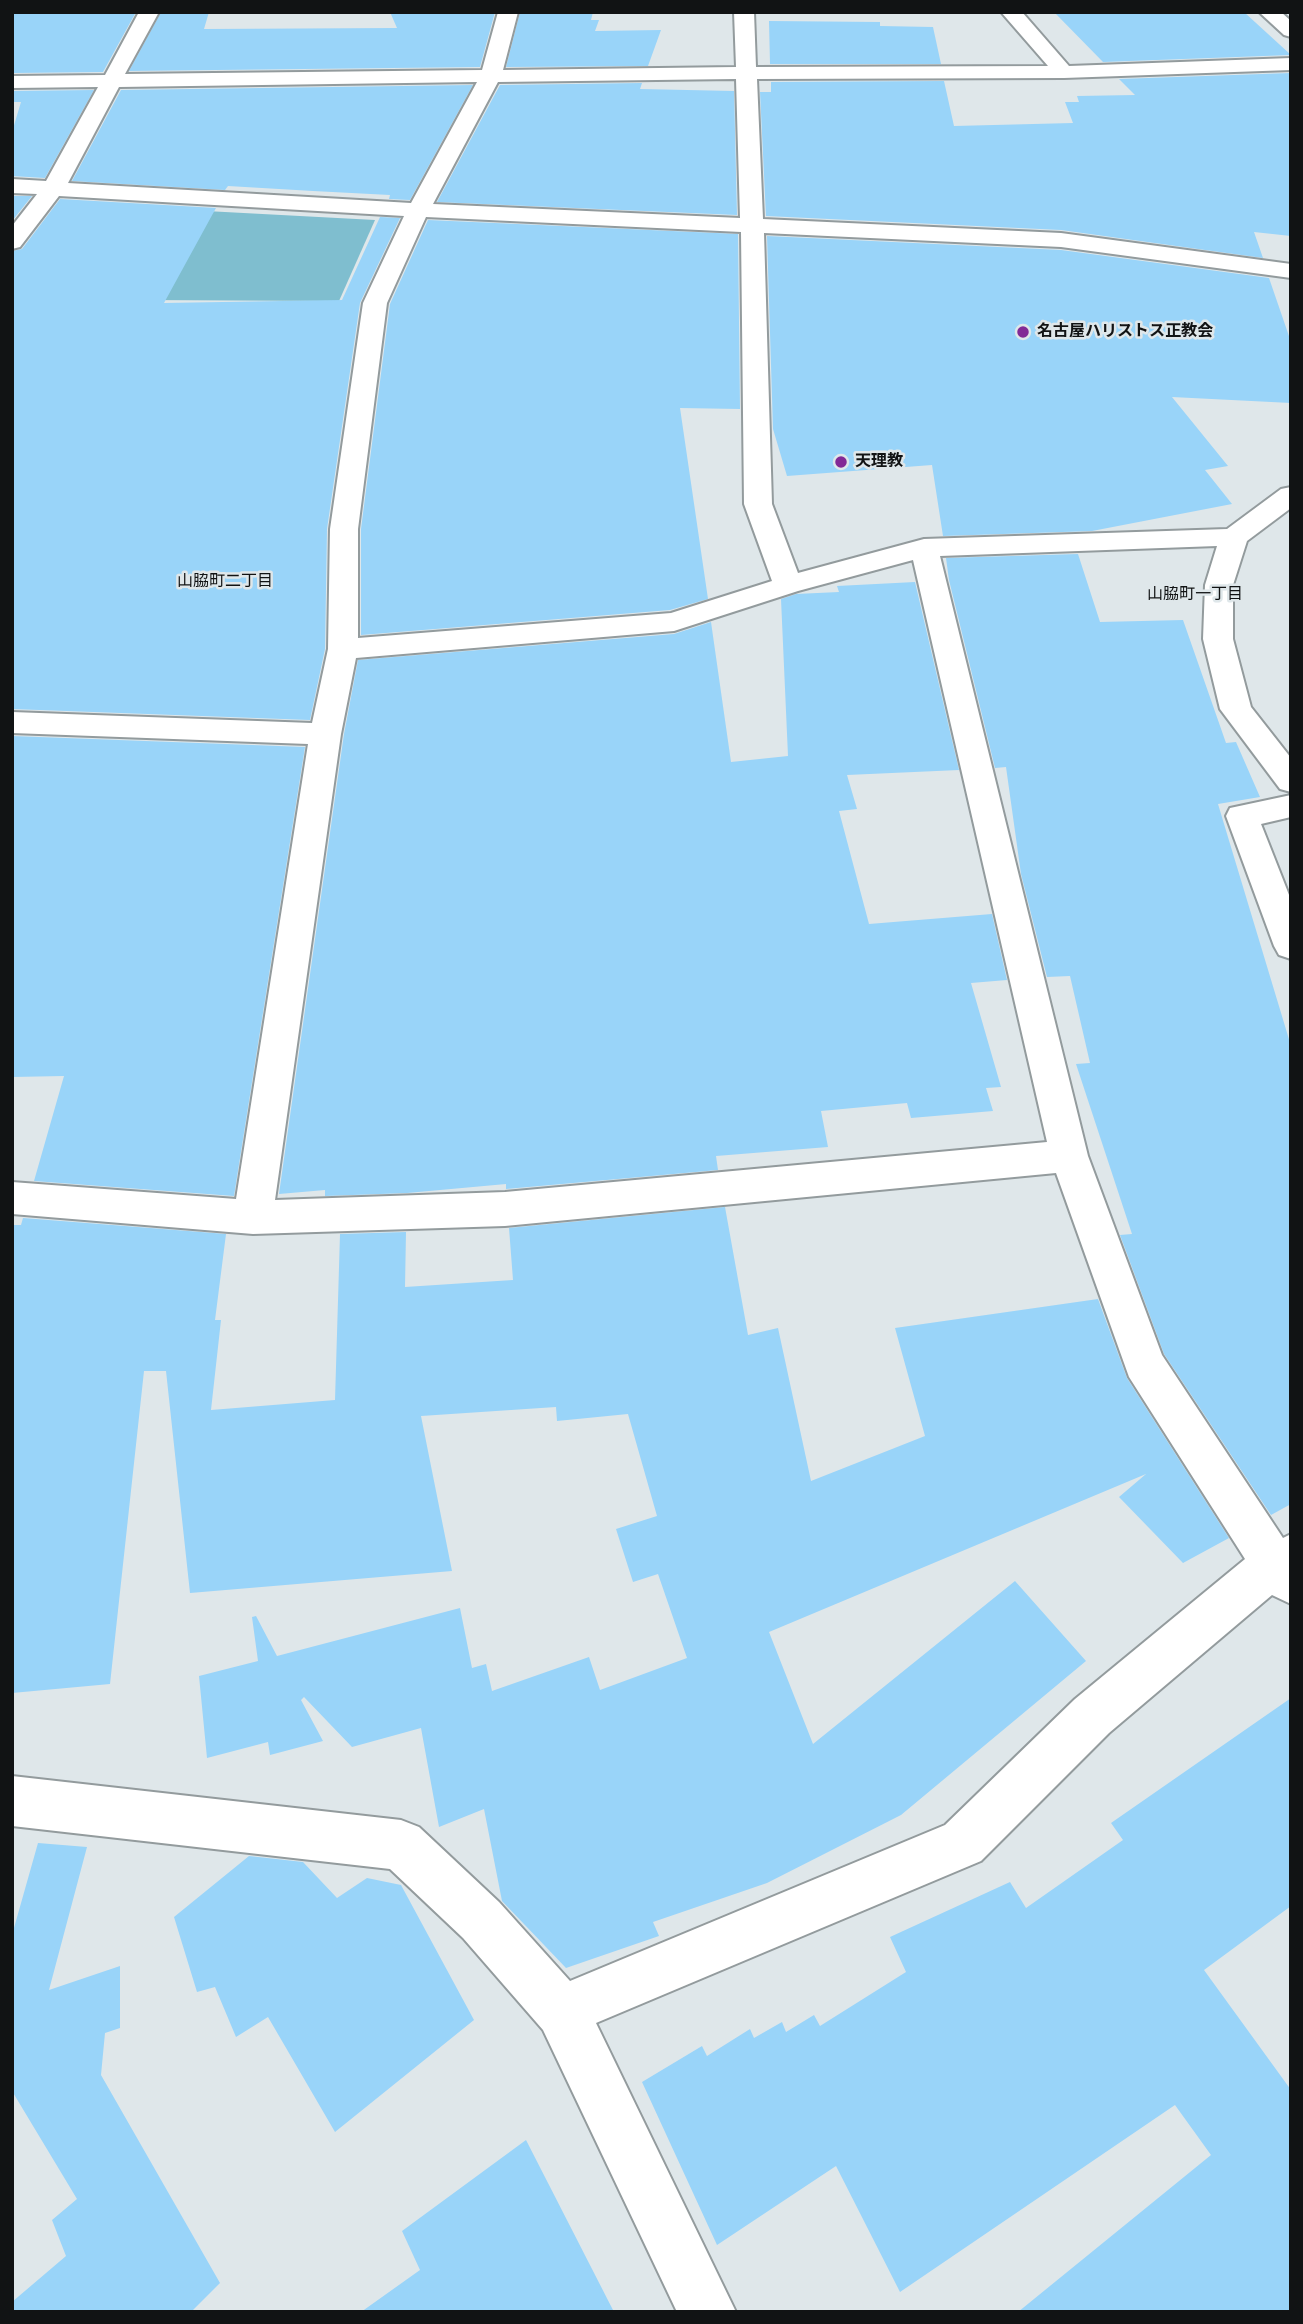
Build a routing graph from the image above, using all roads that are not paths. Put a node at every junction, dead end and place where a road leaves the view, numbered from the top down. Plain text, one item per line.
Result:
1 (149, 12) edge
2 (508, 12) edge
3 (744, 12) edge
4 (1011, 12) edge
5 (1269, 12) edge
6 (1291, 32) edge
7 (1291, 64) edge
8 (1064, 72) junction
9 (748, 73) junction
10 (491, 76) junction
11 (113, 81) junction
12 (12, 82) edge
13 (12, 186) edge
14 (54, 187) junction
15 (418, 210) junction
16 (752, 224) junction
17 (12, 242) edge
18 (1291, 271) edge
19 (1291, 495) edge
20 (1234, 537) junction
21 (924, 548) junction
22 (788, 585) junction
23 (343, 649) junction
24 (12, 722) edge
25 (325, 734) junction
26 (1291, 781) edge
27 (1291, 806) edge
28 (1291, 946) edge
29 (1069, 1156) junction
30 (12, 1198) edge
31 (253, 1217) junction
32 (1285, 1567) edge
33 (12, 1801) edge
34 (562, 2011) junction
35 (707, 2312) edge

1 - 11 street
2 - 10 street
3 - 9 street
4 - 8 street
5 - 6 street
7 - 8 street
8 - 9 street
9 - 10 street
9 - 16 street
10 - 11 street
10 - 15 street
11 - 12 street
11 - 14 street
13 - 14 street
14 - 15 street
14 - 17 street
15 - 16 street
15 - 23 street
16 - 18 street
16 - 22 street
19 - 20 street
20 - 21 street
20 - 26 street
21 - 22 street
21 - 29 street
22 - 23 street
23 - 25 street
24 - 25 street
25 - 31 street
27 - 28 street
29 - 31 street
29 - 32 street
30 - 31 street
32 - 34 street
33 - 34 street
34 - 35 street

